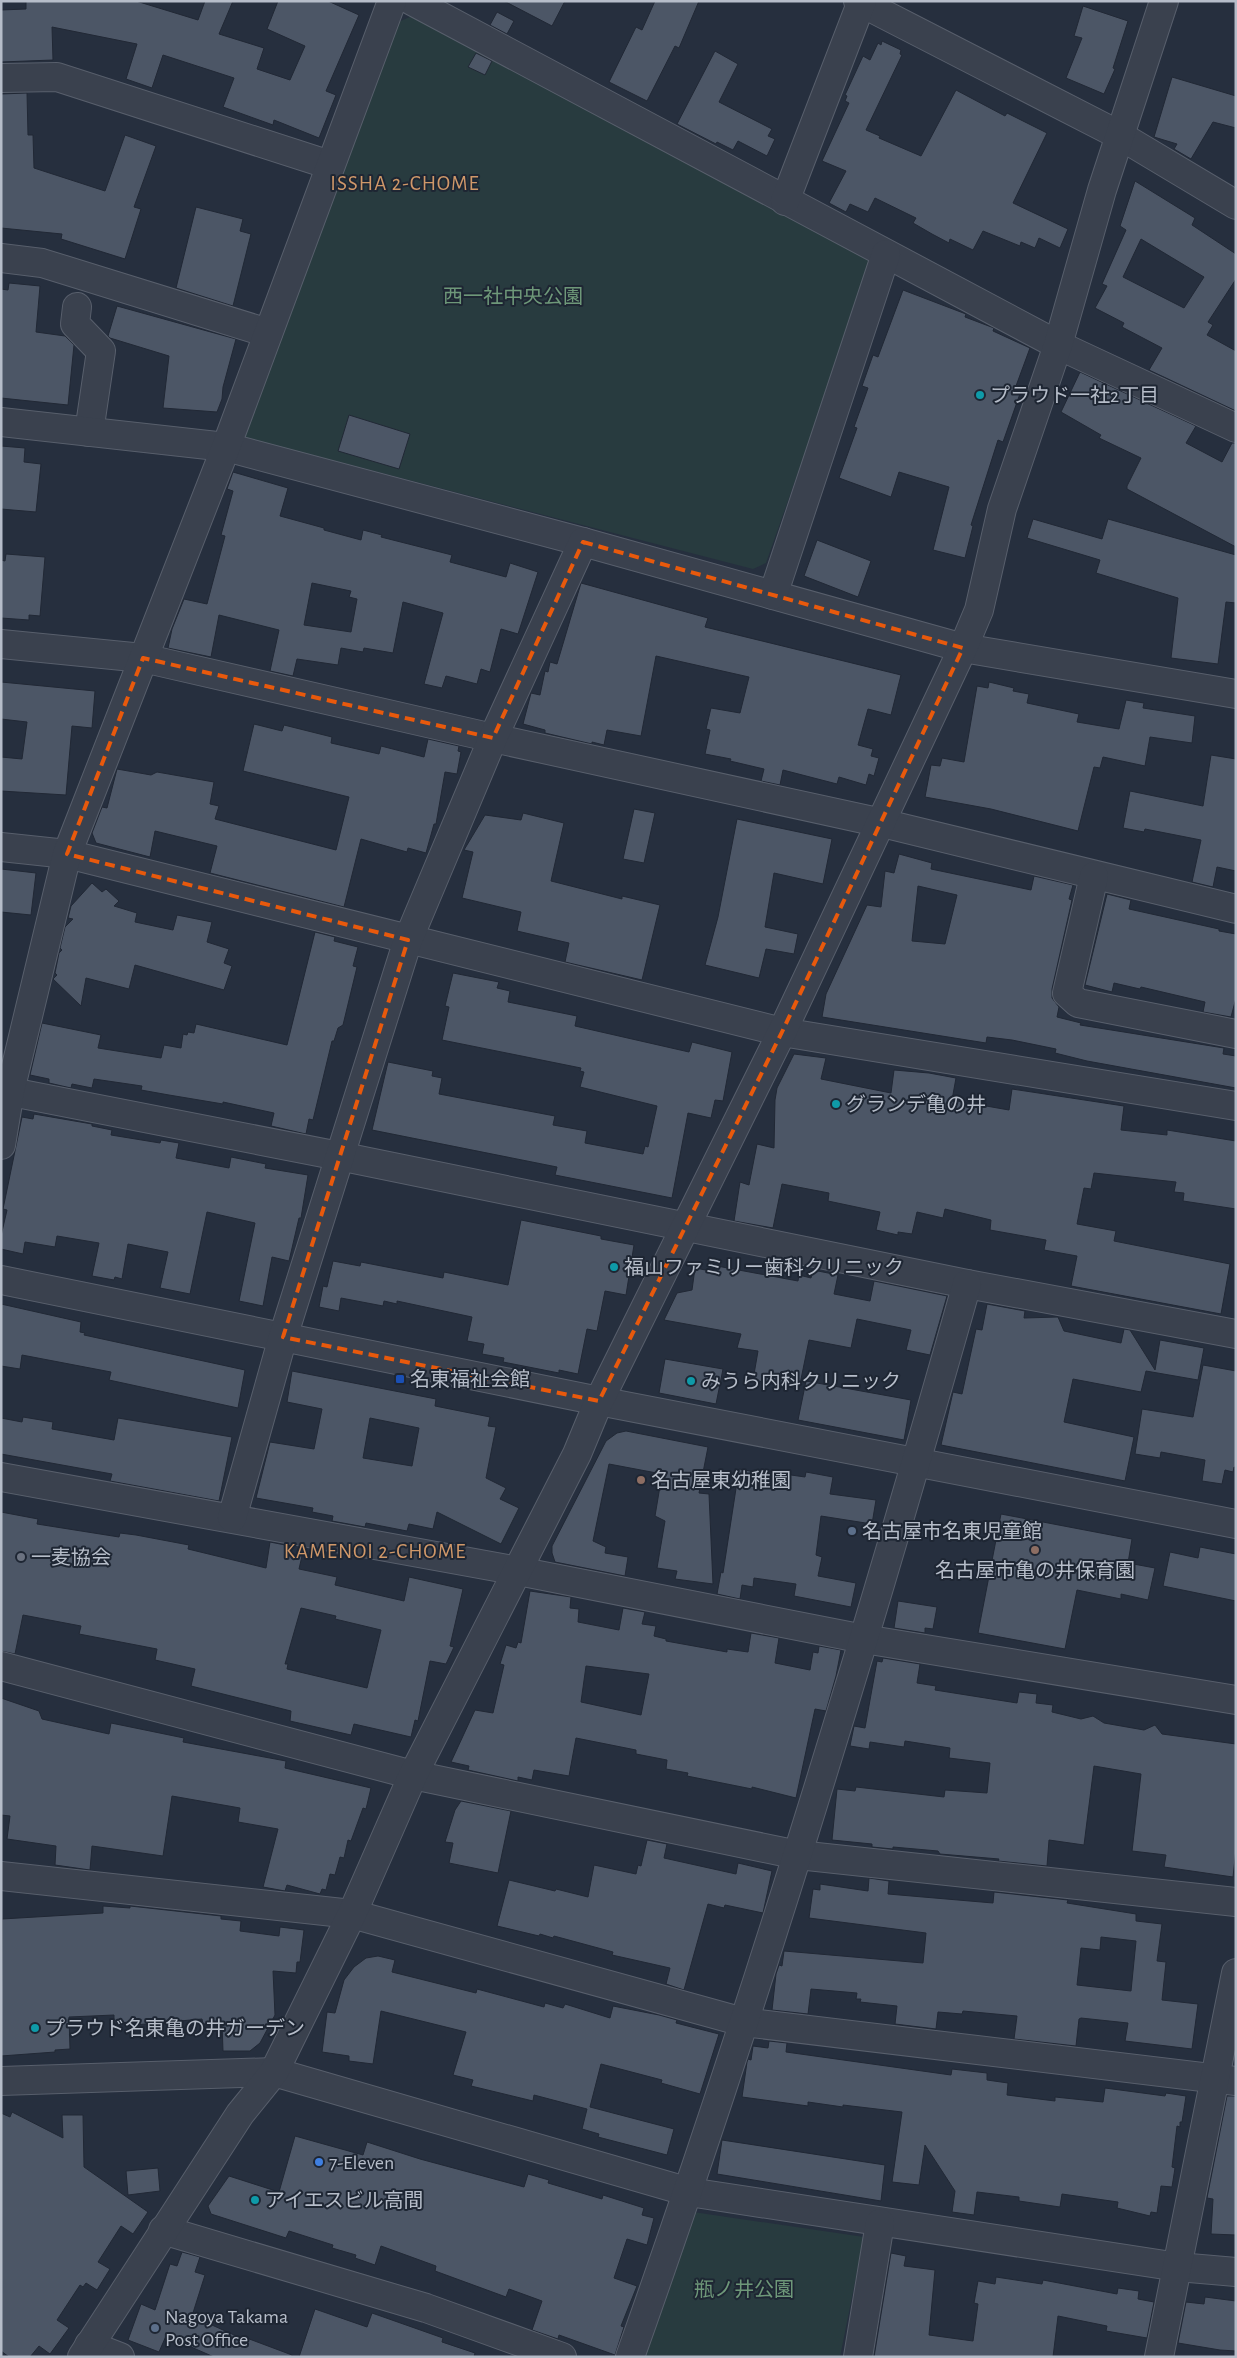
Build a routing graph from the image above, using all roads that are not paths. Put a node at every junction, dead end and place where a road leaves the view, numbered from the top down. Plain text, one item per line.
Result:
1 (392, 1) edge
2 (412, 1) edge
3 (1164, 1) edge
4 (860, 2) edge
5 (1, 78) edge
6 (1119, 135) junction
7 (330, 165) junction
8 (785, 201) junction
9 (1236, 205) edge
10 (886, 254) junction
11 (1, 258) edge
12 (77, 306) dead end
13 (268, 333) junction
14 (1058, 345) junction
15 (1, 422) edge
16 (1236, 428) edge
17 (89, 432) junction
18 (226, 447) junction
19 (583, 542) junction
20 (773, 595) junction
21 (1, 644) edge
22 (963, 648) junction
23 (143, 658) junction
24 (1236, 694) edge
25 (493, 738) junction
26 (882, 823) junction
27 (1, 847) edge
28 (68, 854) junction
29 (1094, 876) junction
30 (1236, 909) edge
31 (408, 940) junction
32 (782, 1032) junction
33 (1236, 1034) edge
34 (6, 1090) edge
35 (1236, 1106) edge
36 (1, 1144) edge
37 (339, 1156) junction
38 (687, 1227) junction
39 (1, 1280) edge
40 (967, 1284) junction
41 (1236, 1334) edge
42 (283, 1337) junction
43 (599, 1402) junction
44 (916, 1462) junction
45 (1, 1477) edge
46 (232, 1518) junction
47 (1236, 1524) edge
48 (518, 1571) junction
49 (864, 1639) junction
50 (1, 1666) edge
51 (1236, 1700) edge
52 (413, 1774) junction
53 (798, 1856) junction
54 (1, 1876) edge
55 (1236, 1902) edge
56 (352, 1914) junction
57 (1236, 1973) edge
58 (743, 2022) junction
59 (274, 2072) junction
60 (1225, 2080) edge
61 (1, 2081) edge
62 (689, 2192) junction
63 (880, 2223) junction
64 (163, 2230) junction
65 (1178, 2268) junction
66 (1236, 2272) edge
67 (85, 2351) edge
68 (120, 2357) edge
69 (562, 2357) edge
70 (630, 2357) edge
71 (858, 2357) edge
72 (1159, 2357) edge

1 - 7 street
2 - 8 street
3 - 6 street
4 - 6 street
4 - 8 street
5 - 7 street
6 - 9 street
6 - 14 street
7 - 13 street
8 - 10 street
10 - 14 street
10 - 20 street
11 - 13 street
12 - 17 street
13 - 18 street
14 - 16 street
14 - 22 street
15 - 17 street
17 - 18 street
18 - 19 street
18 - 23 street
19 - 20 street
19 - 25 street
20 - 22 street
21 - 23 street
22 - 24 street
22 - 26 street
23 - 25 street
23 - 28 street
25 - 26 street
25 - 31 street
26 - 29 street
26 - 32 street
27 - 28 street
28 - 31 street
28 - 34 street
29 - 30 street
29 - 33 street
31 - 32 street
31 - 37 street
32 - 35 street
32 - 38 street
34 - 36 street
34 - 37 street
37 - 38 street
37 - 42 street
38 - 40 street
38 - 43 street
39 - 42 street
40 - 41 street
40 - 44 street
42 - 43 street
42 - 46 street
43 - 44 street
43 - 48 street
44 - 47 street
44 - 49 street
45 - 46 street
46 - 48 street
48 - 49 street
48 - 52 street
49 - 51 street
49 - 53 street
50 - 52 street
52 - 53 street
52 - 56 street
53 - 55 street
53 - 58 street
54 - 56 street
56 - 58 street
56 - 59 street
57 - 60 street
58 - 60 street
58 - 62 street
59 - 61 street
59 - 62 street
59 - 64 street
60 - 65 street
62 - 63 street
62 - 70 street
63 - 65 street
63 - 71 street
64 - 67 street
64 - 69 street
65 - 66 street
65 - 72 street
67 - 68 street

